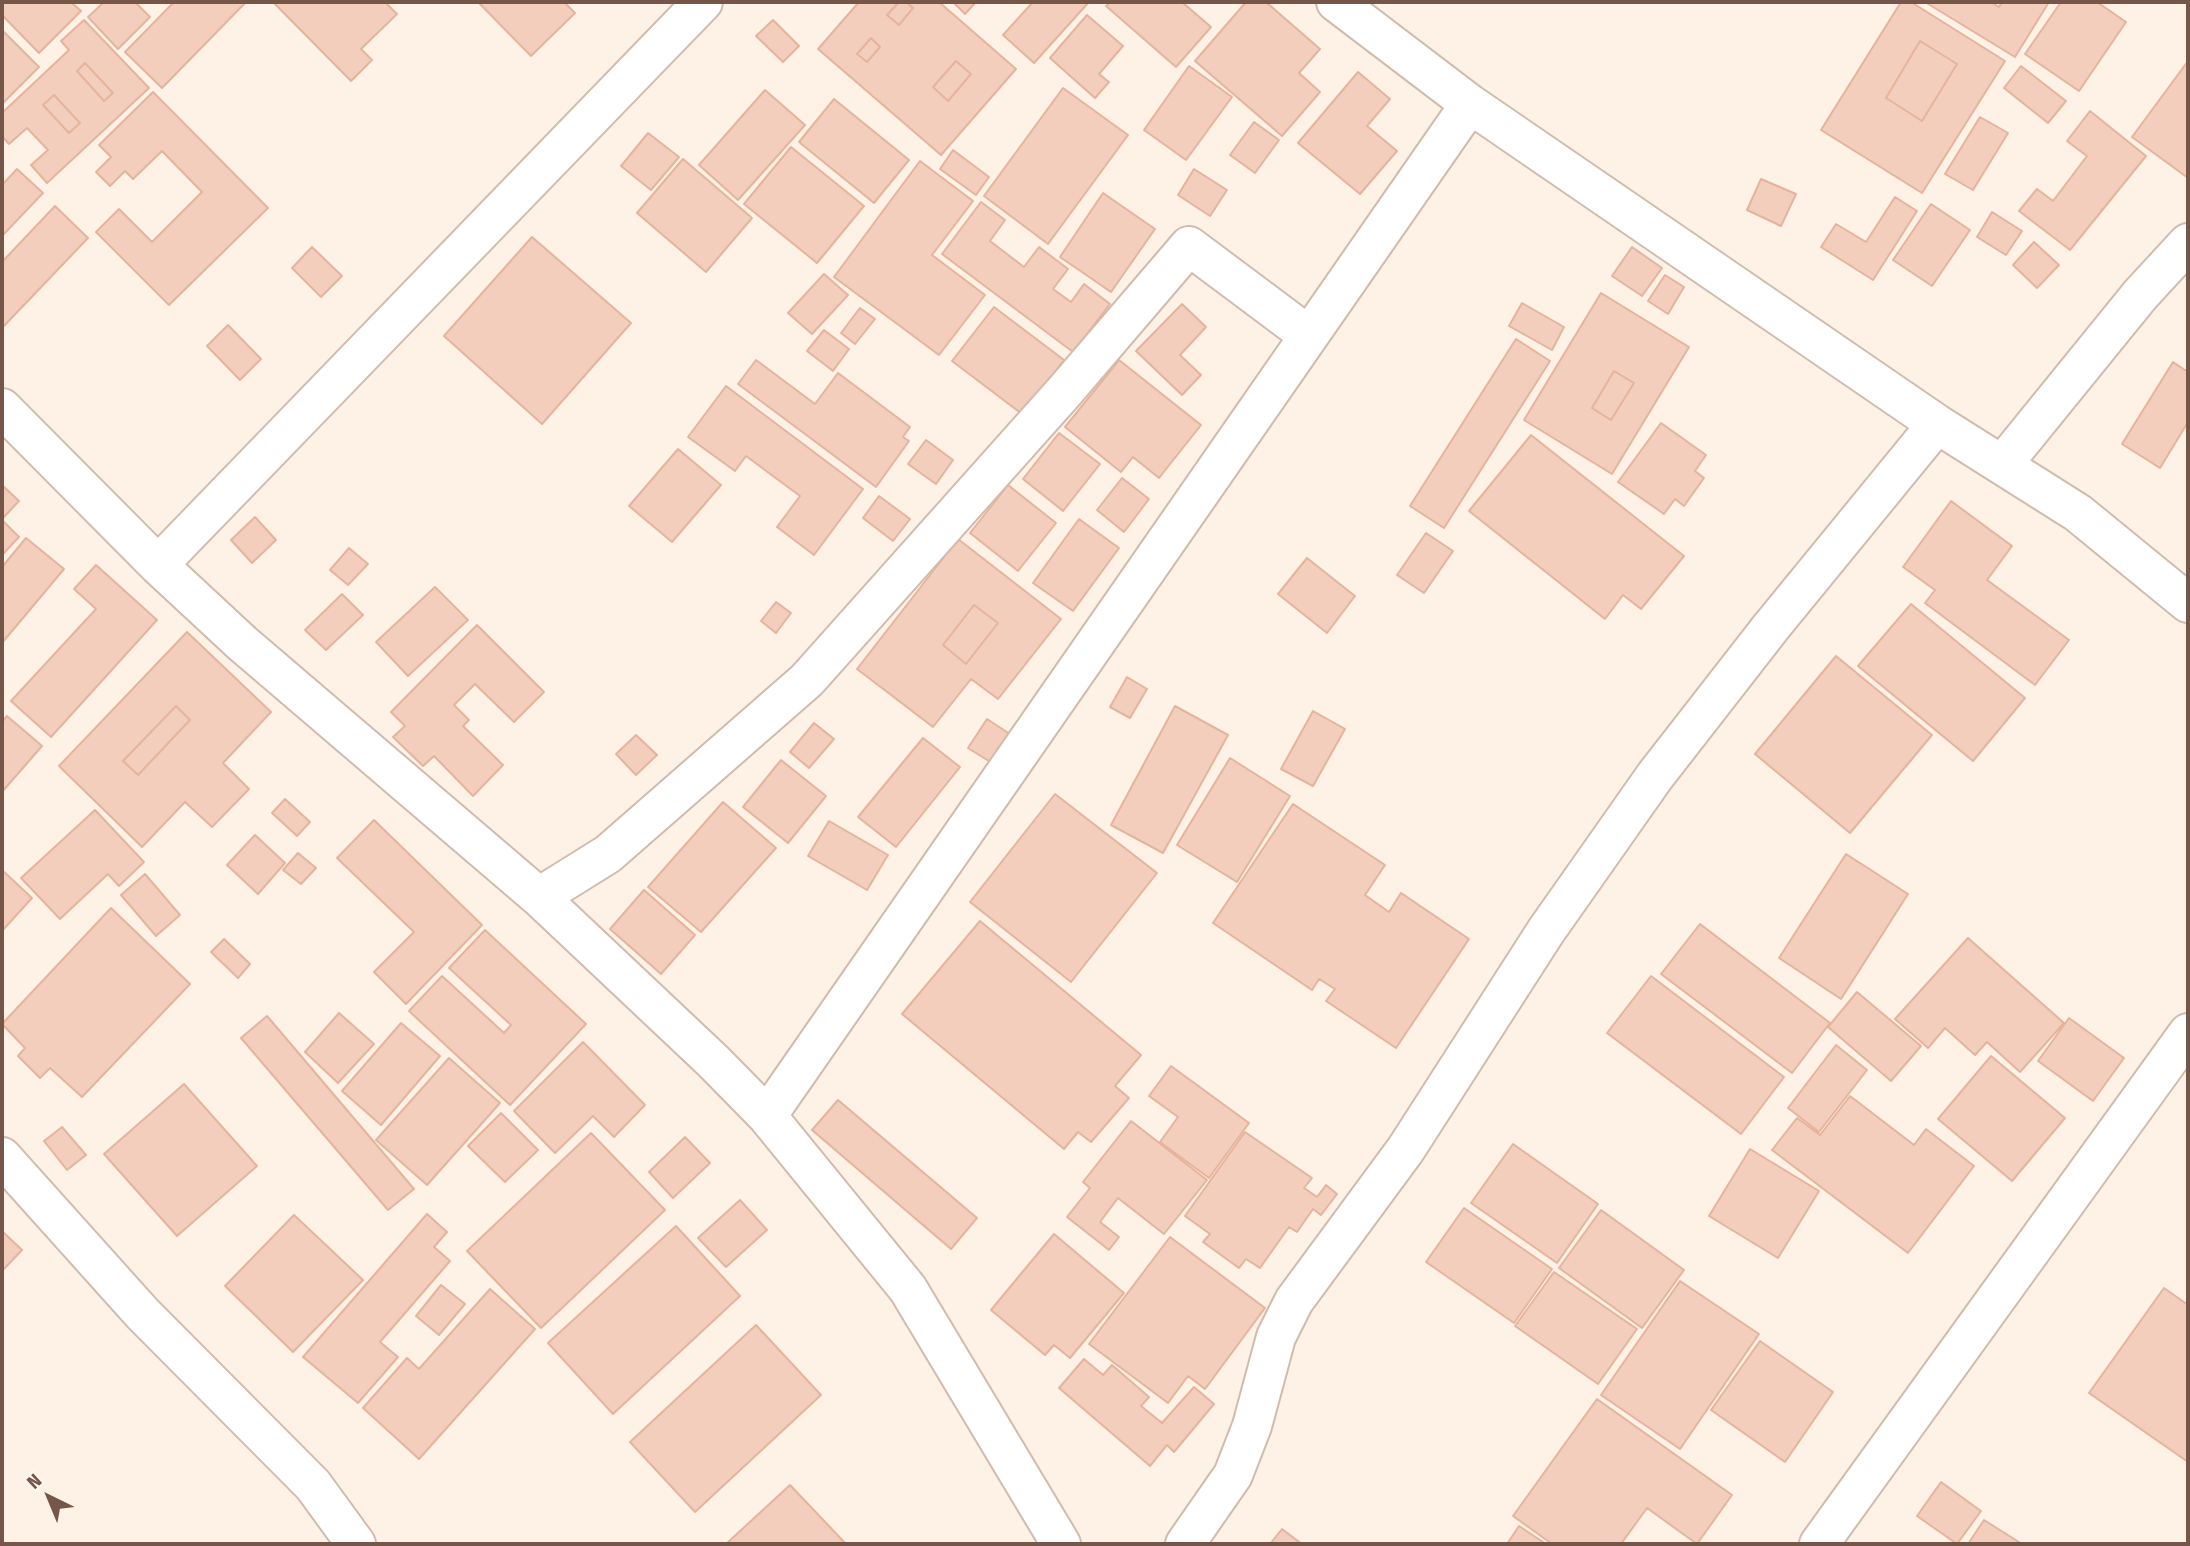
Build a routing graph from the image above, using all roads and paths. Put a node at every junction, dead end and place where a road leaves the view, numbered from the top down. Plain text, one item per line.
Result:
1 (703, 2) edge
2 (1336, 2) edge
3 (1470, 103) junction
4 (2188, 243) edge
5 (1308, 335) junction
6 (2, 408) edge
7 (1937, 424) junction
8 (2002, 465) junction
9 (158, 565) junction
10 (2188, 603) edge
11 (539, 897) junction
12 (2188, 1033) edge
13 (766, 1116) junction
14 (2, 1157) edge
15 (356, 1544) edge
16 (1061, 1544) edge
17 (1185, 1544) edge
18 (1819, 1544) edge

1 - 9 street
2 - 3 street
3 - 5 street
3 - 7 street
4 - 8 street
5 - 11 street
5 - 13 street
6 - 9 street
7 - 8 street
7 - 17 street
8 - 10 street
9 - 11 street
11 - 13 street
12 - 18 street
13 - 16 street
14 - 15 street

